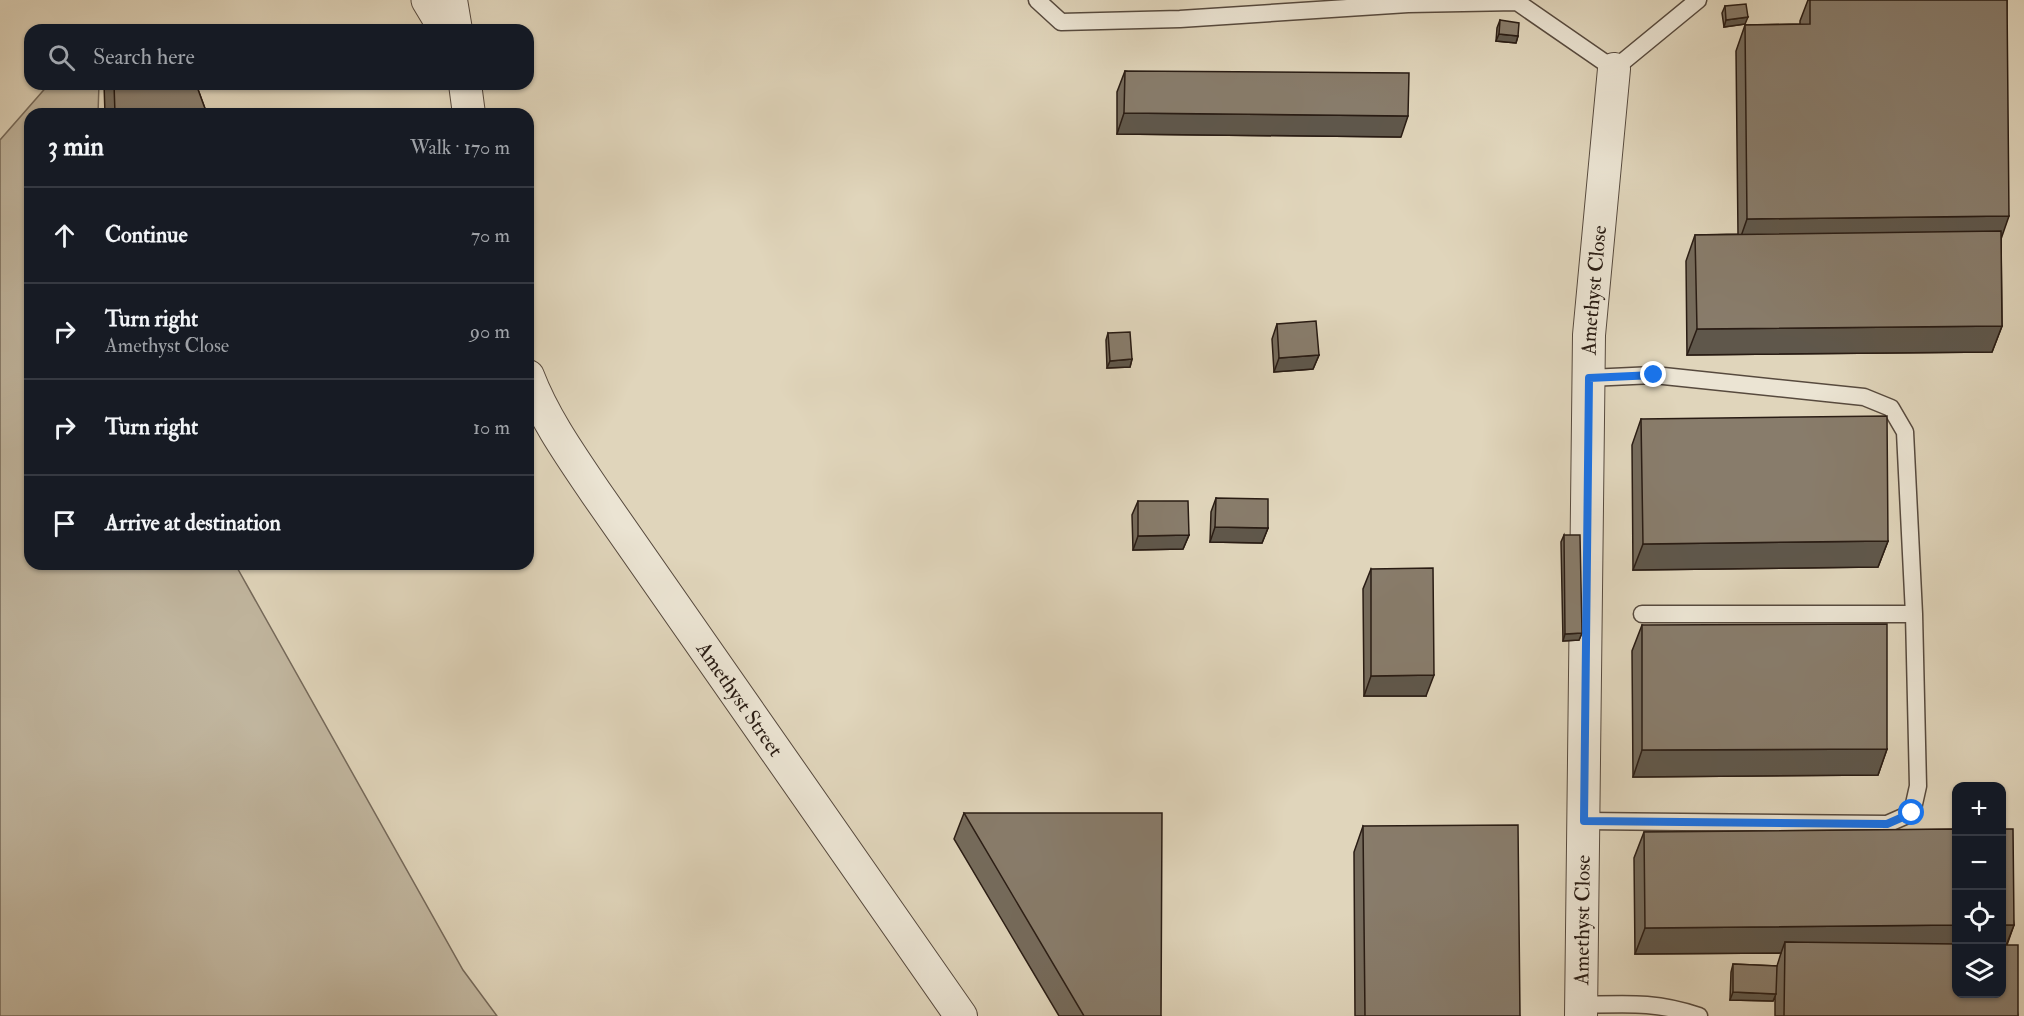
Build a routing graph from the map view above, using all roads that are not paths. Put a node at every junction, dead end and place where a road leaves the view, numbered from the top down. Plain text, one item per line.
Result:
1 (428, 0) edge
2 (451, 0) edge
3 (1037, 0) edge
4 (1698, 0) edge
5 (1409, 2) edge
6 (442, 24) edge
7 (455, 24) edge
8 (1614, 69) junction
9 (466, 90) edge
10 (468, 108) edge
11 (1589, 378) junction
12 (534, 391) edge
13 (1914, 614) junction
14 (1642, 615) dead end
15 (1584, 821) junction
16 (1581, 1011) edge
17 (961, 1016) edge
18 (1698, 1016) edge

1 - 6 street
2 - 7 street
3 - 5 lane
4 - 8 lane
5 - 8 lane
8 - 11 street, Amethyst Close
9 - 10 street
11 - 13 lane
11 - 15 street, Amethyst Close
12 - 17 street, Amethyst Street
13 - 14 lane
13 - 15 lane
15 - 16 street, Amethyst Close
16 - 18 lane

